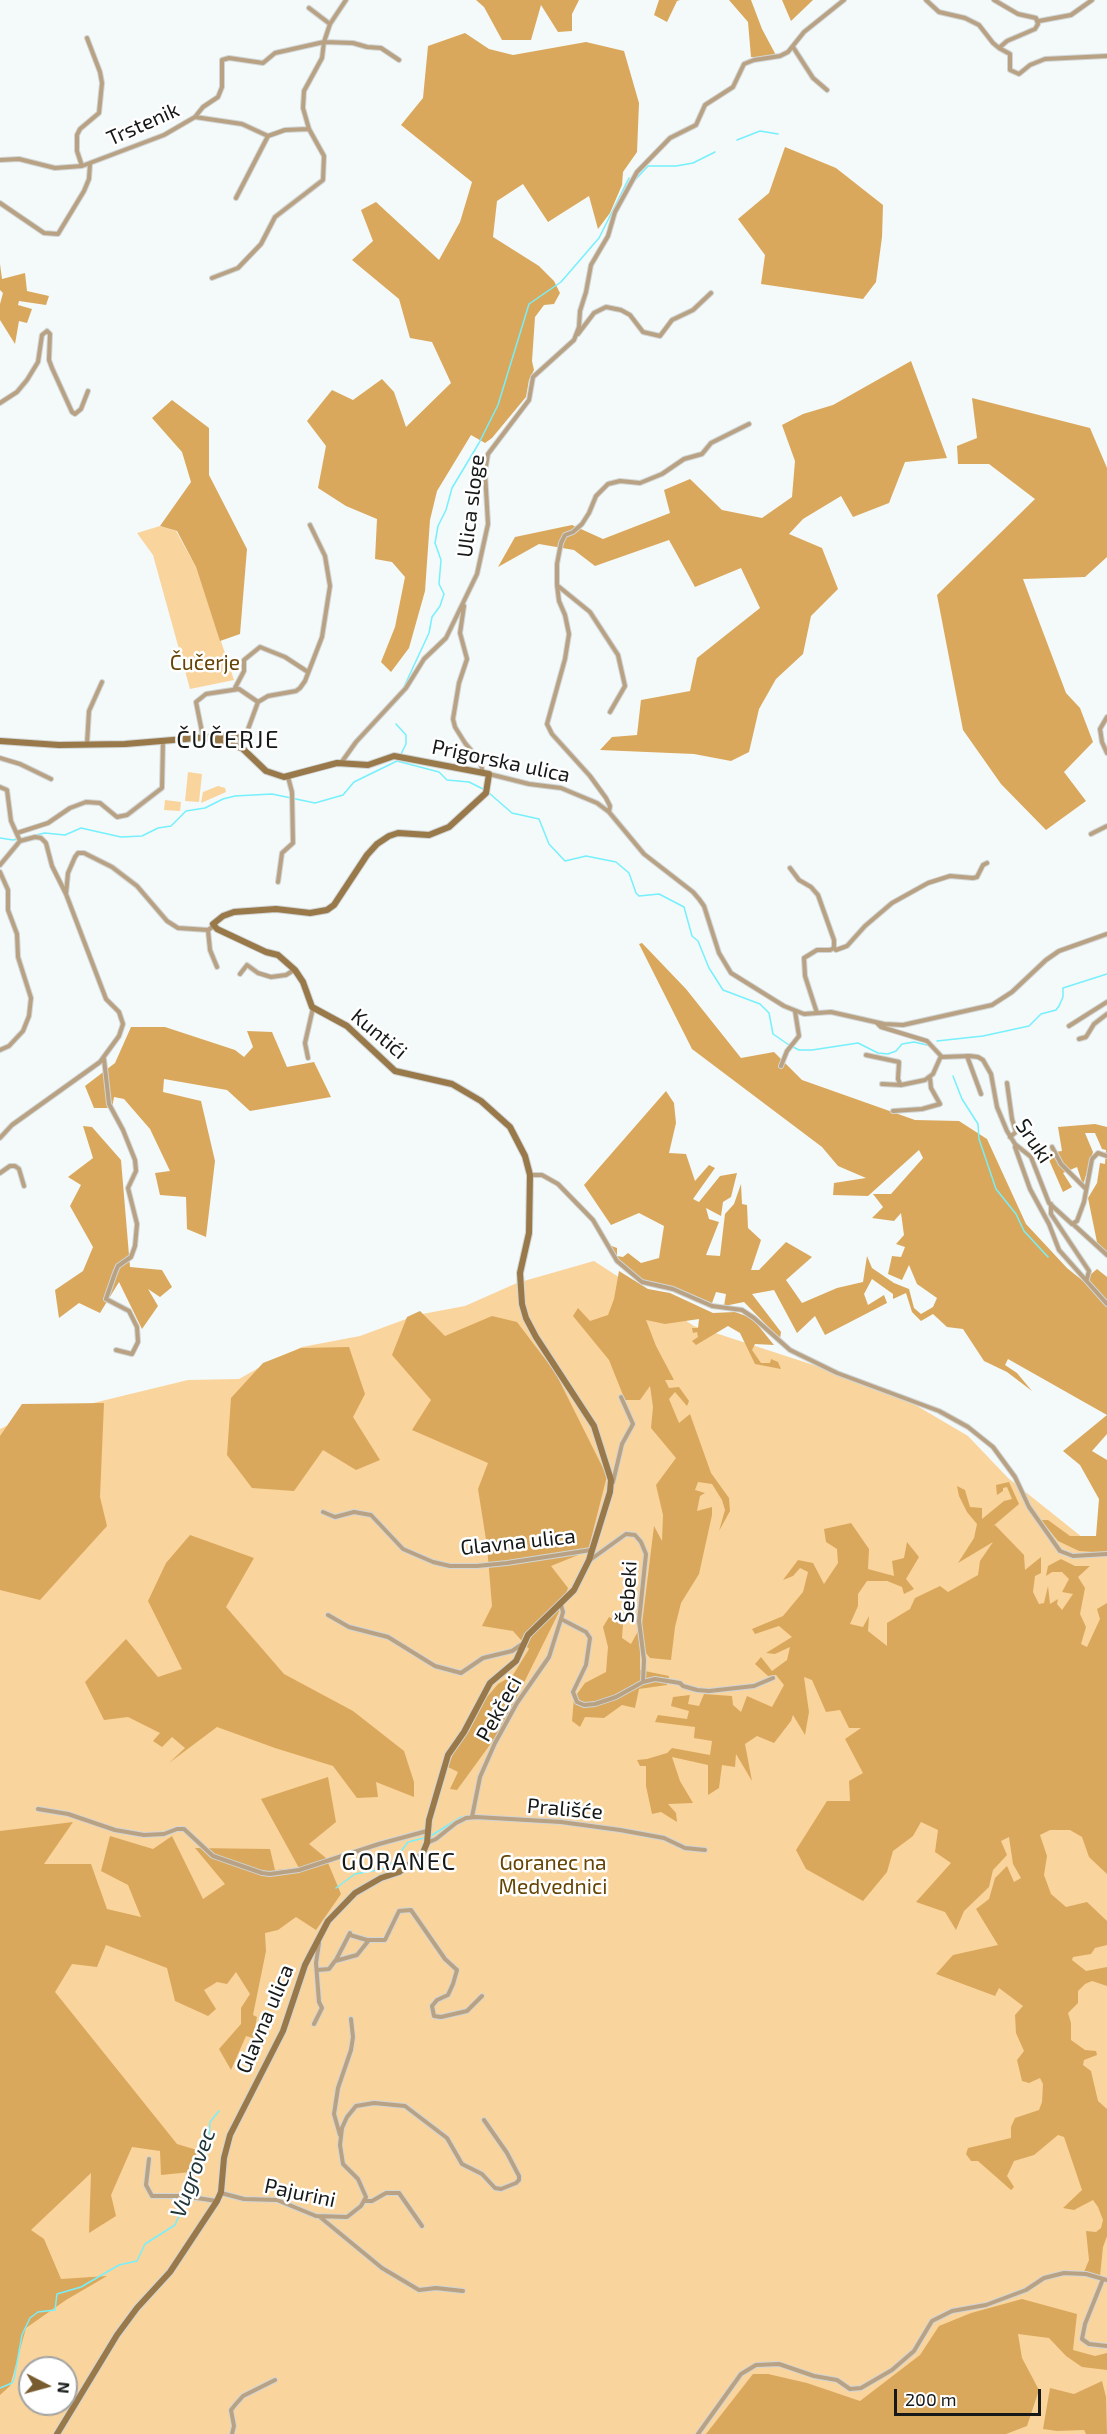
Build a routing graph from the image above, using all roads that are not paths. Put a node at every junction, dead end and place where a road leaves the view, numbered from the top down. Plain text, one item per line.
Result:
1 (346, 0) edge
2 (844, 0) edge
3 (926, 0) edge
4 (994, 0) edge
5 (1092, 0) edge
6 (309, 8) dead end
7 (1039, 21) junction
8 (330, 24) junction
9 (87, 38) dead end
10 (324, 42) junction
11 (793, 47) junction
12 (999, 48) junction
13 (1107, 56) edge
14 (399, 60) dead end
15 (827, 90) dead end
16 (195, 117) junction
17 (309, 129) junction
18 (268, 136) junction
19 (0, 160) edge
20 (90, 164) junction
21 (82, 166) junction
22 (236, 198) dead end
23 (0, 203) edge
24 (212, 278) dead end
25 (711, 293) dead end
26 (577, 334) junction
27 (88, 391) dead end
28 (0, 403) edge
29 (749, 424) dead end
30 (310, 525) dead end
31 (557, 585) junction
32 (464, 600) junction
33 (308, 672) junction
34 (102, 682) dead end
35 (235, 688) junction
36 (258, 702) junction
37 (610, 712) dead end
38 (1107, 717) edge
39 (205, 738) junction
40 (242, 738) junction
41 (0, 741) edge
42 (163, 741) junction
43 (87, 744) junction
44 (242, 748) junction
45 (1107, 753) edge
46 (0, 758) edge
47 (341, 763) junction
48 (486, 773) junction
49 (288, 777) junction
50 (51, 779) dead end
51 (0, 787) edge
52 (609, 812) junction
53 (1107, 826) edge
54 (1091, 834) dead end
55 (19, 838) junction
56 (987, 862) dead end
57 (0, 865) edge
58 (790, 868) dead end
59 (0, 873) edge
60 (278, 882) dead end
61 (66, 894) junction
62 (211, 928) junction
63 (1107, 934) edge
64 (834, 948) junction
65 (217, 967) dead end
66 (295, 970) junction
67 (240, 974) dead end
68 (1107, 1002) edge
69 (313, 1008) junction
70 (795, 1011) junction
71 (817, 1013) junction
72 (1107, 1014) edge
73 (877, 1022) junction
74 (1069, 1026) dead end
75 (1079, 1039) dead end
76 (0, 1050) edge
77 (866, 1054) dead end
78 (941, 1056) junction
79 (967, 1056) junction
80 (104, 1058) junction
81 (308, 1058) dead end
82 (781, 1066) dead end
83 (930, 1078) junction
84 (1007, 1083) dead end
85 (882, 1084) dead end
86 (901, 1085) junction
87 (981, 1094) dead end
88 (892, 1111) dead end
89 (1010, 1137) junction
90 (0, 1138) edge
91 (1015, 1144) junction
92 (1052, 1147) dead end
93 (1107, 1156) edge
94 (0, 1173) edge
95 (530, 1175) junction
96 (24, 1186) dead end
97 (1086, 1188) junction
98 (1051, 1204) junction
99 (1074, 1225) junction
100 (1107, 1255) edge
101 (1087, 1279) junction
102 (1107, 1304) edge
103 (116, 1350) dead end
104 (621, 1397) dead end
105 (610, 1485) junction
106 (323, 1512) dead end
107 (592, 1550) junction
108 (1107, 1554) edge
109 (589, 1560) junction
110 (561, 1605) junction
111 (328, 1614) dead end
112 (561, 1619) junction
113 (524, 1644) junction
114 (773, 1678) dead end
115 (643, 1682) junction
116 (38, 1809) dead end
117 (471, 1817) junction
118 (427, 1839) junction
119 (705, 1850) dead end
120 (319, 1939) junction
121 (370, 1940) junction
122 (335, 1961) junction
123 (317, 1970) junction
124 (482, 1996) dead end
125 (351, 2019) dead end
126 (314, 2024) dead end
127 (484, 2120) dead end
128 (340, 2135) junction
129 (149, 2159) dead end
130 (221, 2192) junction
131 (366, 2200) junction
132 (218, 2201) junction
133 (320, 2216) junction
134 (422, 2226) dead end
135 (1105, 2279) edge
136 (463, 2292) dead end
137 (1107, 2346) edge
138 (275, 2380) dead end
139 (57, 2434) edge
140 (232, 2434) edge
141 (698, 2434) edge

1 - 8 street
2 - 11 street
3 - 12 street
4 - 7 street
5 - 7 street
6 - 8 street
7 - 12 street
8 - 10 street
9 - 21 street
10 - 14 street, Trstenik
10 - 16 street, Trstenik
10 - 17 street
11 - 15 street
11 - 26 street
12 - 13 street
16 - 18 street
16 - 20 street, Trstenik
17 - 18 street
17 - 24 street
18 - 22 street
19 - 21 street, Trstenik
20 - 21 street, Trstenik
20 - 23 street
25 - 26 street, Ulica sloge
26 - 32 street, Ulica sloge
27 - 28 street
29 - 31 street
30 - 33 street
31 - 37 street
31 - 52 street
32 - 47 street, Ulica sloge
32 - 48 street
33 - 35 street
33 - 36 street
34 - 43 street
35 - 36 street
35 - 39 street
36 - 40 street
38 - 45 street
39 - 40 street
39 - 42 street
39 - 44 street
40 - 44 street
41 - 43 street
42 - 43 street
42 - 55 street
44 - 49 street
46 - 50 street
47 - 48 street, Prigorska ulica
47 - 49 street, Prigorska ulica
48 - 52 street, Prigorska ulica
48 - 62 street
49 - 60 street
51 - 55 street
52 - 70 street, Prigorska ulica
53 - 54 street
55 - 57 street
55 - 61 street
56 - 64 street
58 - 64 street
59 - 76 street
61 - 62 street
61 - 80 street
62 - 65 street
62 - 66 street
63 - 73 street, Prigorska ulica
64 - 71 street
66 - 67 street
66 - 69 street
68 - 74 street
69 - 81 street
69 - 95 street, Kuntići
70 - 71 street, Prigorska ulica
70 - 82 street
71 - 73 street, Prigorska ulica
72 - 75 street
73 - 78 street
77 - 86 street
78 - 79 street
78 - 83 street
79 - 87 street
79 - 89 street, Sruki
80 - 90 street
80 - 103 street
83 - 86 street
83 - 88 street
84 - 89 street
85 - 86 street
89 - 91 street, Sruki
91 - 98 street, Sruki
91 - 101 street
92 - 97 street
93 - 97 street
94 - 96 street
95 - 105 street, Kuntići
95 - 108 street
97 - 99 street
98 - 99 street, Sruki
98 - 101 street
99 - 100 street, Sruki
101 - 102 street
104 - 105 street, Kuntići
105 - 107 street, Kuntići
106 - 107 street, Glavna ulica
107 - 109 street, Kuntići
109 - 110 street, Glavna ulica
109 - 115 street, Šebeki
110 - 112 street, Pekčeci
110 - 113 street, Glavna ulica
111 - 113 street, Glavna ulica
112 - 115 street
112 - 117 street, Pekčeci
113 - 118 street, Glavna ulica
114 - 115 street
116 - 118 street
117 - 118 street
117 - 119 street, Prališće
118 - 120 street, Glavna ulica
120 - 123 street
120 - 130 street, Glavna ulica
121 - 122 street
121 - 122 street
121 - 124 street
122 - 123 street
123 - 126 street
125 - 128 street, Pajurini
127 - 128 street
128 - 131 street, Pajurini
129 - 132 street
130 - 132 street, Glavna ulica
130 - 133 street, Pajurini
131 - 133 street, Pajurini
131 - 134 street
132 - 139 street, Glavna ulica
133 - 136 street
135 - 137 street
135 - 141 street
138 - 140 street

